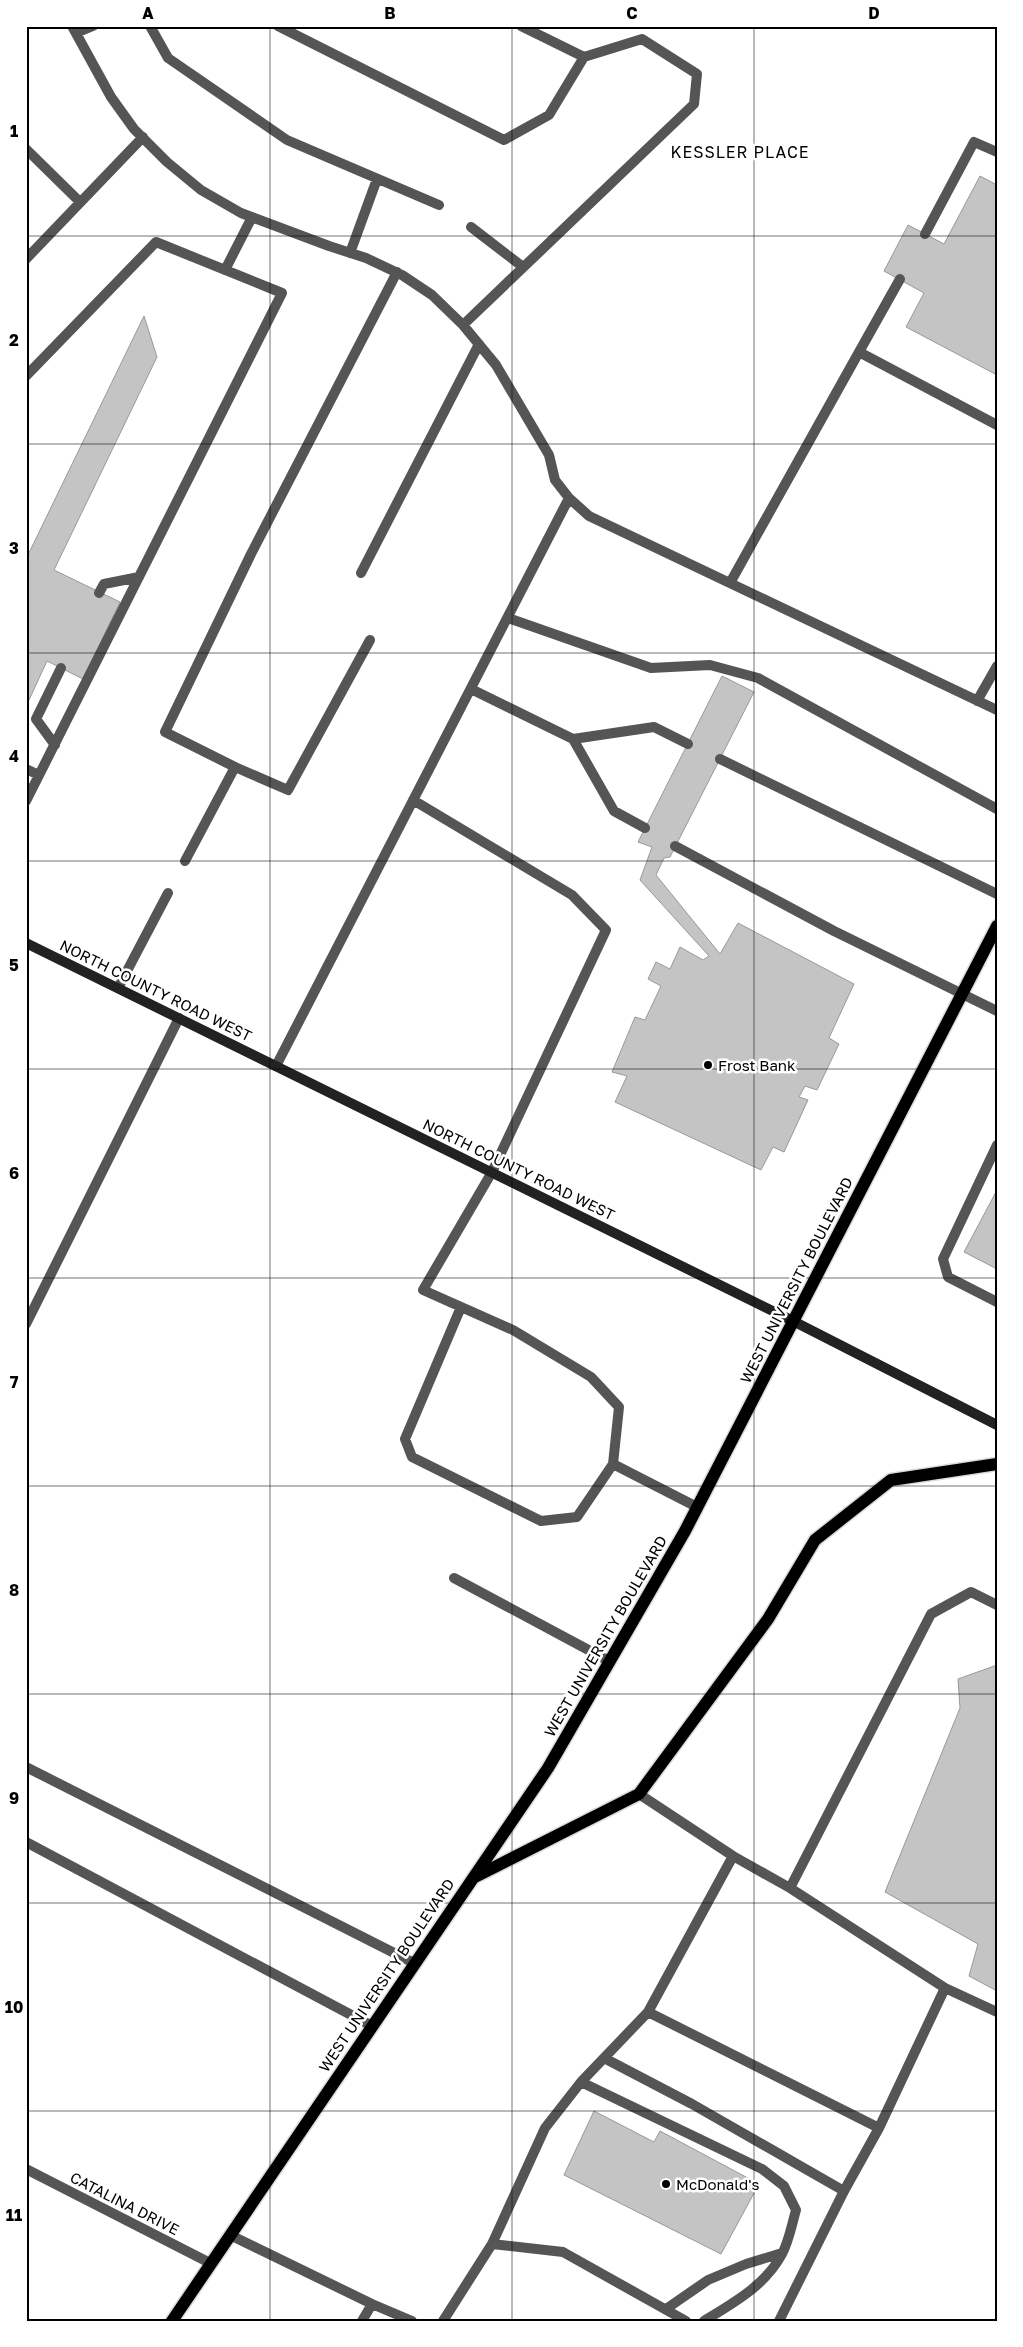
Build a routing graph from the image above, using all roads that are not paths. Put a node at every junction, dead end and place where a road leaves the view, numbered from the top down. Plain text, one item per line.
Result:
1 (93, 26) edge
2 (150, 26) edge
3 (278, 26) edge
4 (521, 26) edge
5 (74, 30) edge
6 (584, 57) junction
7 (142, 137) junction
8 (26, 150) edge
9 (997, 152) edge
10 (377, 179) junction
11 (80, 202) junction
12 (439, 205) dead end
13 (252, 217) junction
14 (471, 227) dead end
15 (925, 234) dead end
16 (350, 253) junction
17 (26, 259) edge
18 (523, 267) junction
19 (225, 270) junction
20 (397, 272) junction
21 (900, 279) dead end
22 (463, 325) junction
23 (479, 344) junction
24 (859, 352) junction
25 (26, 376) edge
26 (997, 425) edge
27 (569, 498) junction
28 (361, 573) dead end
29 (139, 577) junction
30 (730, 583) junction
31 (99, 593) dead end
32 (508, 618) junction
33 (370, 640) dead end
34 (997, 666) edge
35 (61, 668) dead end
36 (471, 689) junction
37 (977, 701) junction
38 (997, 710) edge
39 (573, 739) junction
40 (688, 744) dead end
41 (55, 745) junction
42 (720, 759) dead end
43 (235, 767) junction
44 (26, 768) edge
45 (39, 775) junction
46 (413, 800) junction
47 (26, 801) edge
48 (997, 809) edge
49 (646, 828) dead end
50 (675, 846) dead end
51 (185, 861) dead end
52 (168, 893) dead end
53 (997, 894) edge
54 (997, 926) edge
55 (26, 943) edge
56 (118, 988) junction
57 (963, 994) junction
58 (997, 1011) edge
59 (178, 1018) junction
60 (276, 1066) junction
61 (997, 1145) edge
62 (492, 1172) junction
63 (997, 1302) edge
64 (461, 1307) junction
65 (793, 1320) junction
66 (26, 1324) edge
67 (997, 1425) edge
68 (613, 1464) junction
69 (997, 1464) edge
70 (697, 1507) junction
71 (454, 1578) dead end
72 (997, 1605) edge
73 (609, 1661) junction
74 (26, 1767) edge
75 (639, 1794) junction
76 (26, 1842) edge
77 (733, 1856) junction
78 (471, 1879) junction
79 (790, 1888) junction
80 (414, 1963) junction
81 (945, 1988) junction
82 (648, 2012) junction
83 (997, 2012) edge
84 (372, 2026) junction
85 (604, 2058) junction
86 (581, 2082) junction
87 (879, 2128) junction
88 (26, 2169) edge
89 (844, 2191) junction
90 (230, 2235) junction
91 (492, 2244) junction
92 (782, 2253) junction
93 (210, 2264) junction
94 (372, 2304) junction
95 (666, 2309) junction
96 (172, 2321) edge
97 (362, 2321) edge
98 (412, 2321) edge
99 (443, 2321) edge
100 (686, 2321) edge
101 (704, 2321) edge
102 (779, 2321) edge

1 - 5 street
2 - 10 street
3 - 6 street
4 - 6 street
5 - 7 street
6 - 18 street
7 - 11 street
7 - 13 street
8 - 11 street
9 - 15 street
10 - 12 street
10 - 16 street
11 - 17 street
13 - 16 street
13 - 19 street
14 - 18 street
16 - 20 street
18 - 22 street
19 - 25 street
19 - 29 street
20 - 22 street
20 - 43 street
21 - 24 street
22 - 23 street
23 - 27 street
23 - 28 street
24 - 26 street
24 - 30 street
27 - 30 street
27 - 32 street
29 - 31 street
29 - 41 street
30 - 37 street
32 - 36 street
32 - 48 street
33 - 43 street
34 - 37 street
35 - 41 street
36 - 39 street
36 - 46 street
37 - 38 street
39 - 40 street
39 - 49 street
41 - 45 street
42 - 53 street
43 - 51 street
44 - 45 street
45 - 47 street
46 - 60 street
46 - 62 street
50 - 57 street
52 - 56 street
54 - 57 main road, WEST UNIVERSITY BOULEVARD
55 - 56 main road, NORTH COUNTY ROAD WEST
56 - 59 main road, NORTH COUNTY ROAD WEST
57 - 58 street
57 - 65 main road, WEST UNIVERSITY BOULEVARD
59 - 60 main road, NORTH COUNTY ROAD WEST
59 - 66 street
60 - 62 main road, NORTH COUNTY ROAD WEST
61 - 63 street
62 - 64 street
62 - 65 main road, NORTH COUNTY ROAD WEST
64 - 68 street
64 - 68 street
65 - 67 main road, NORTH COUNTY ROAD WEST
65 - 70 main road, WEST UNIVERSITY BOULEVARD
68 - 70 street
69 - 75 main road
70 - 73 main road, WEST UNIVERSITY BOULEVARD
71 - 73 street
72 - 79 street
73 - 78 main road, WEST UNIVERSITY BOULEVARD
74 - 80 street
75 - 77 street
75 - 78 main road
76 - 84 street
77 - 79 street
77 - 82 street
78 - 80 main road, WEST UNIVERSITY BOULEVARD
79 - 81 street
80 - 84 main road, WEST UNIVERSITY BOULEVARD
81 - 83 street
81 - 87 street
82 - 85 street
82 - 87 street
84 - 90 main road, WEST UNIVERSITY BOULEVARD
85 - 86 street
85 - 89 street
86 - 91 street
86 - 92 street
87 - 89 street
88 - 93 street, CATALINA DRIVE
89 - 102 street
90 - 93 main road, WEST UNIVERSITY BOULEVARD
90 - 94 street
91 - 95 street
91 - 99 street
92 - 95 street
92 - 101 street
93 - 96 main road, WEST UNIVERSITY BOULEVARD
94 - 97 street
94 - 98 street
95 - 100 street

